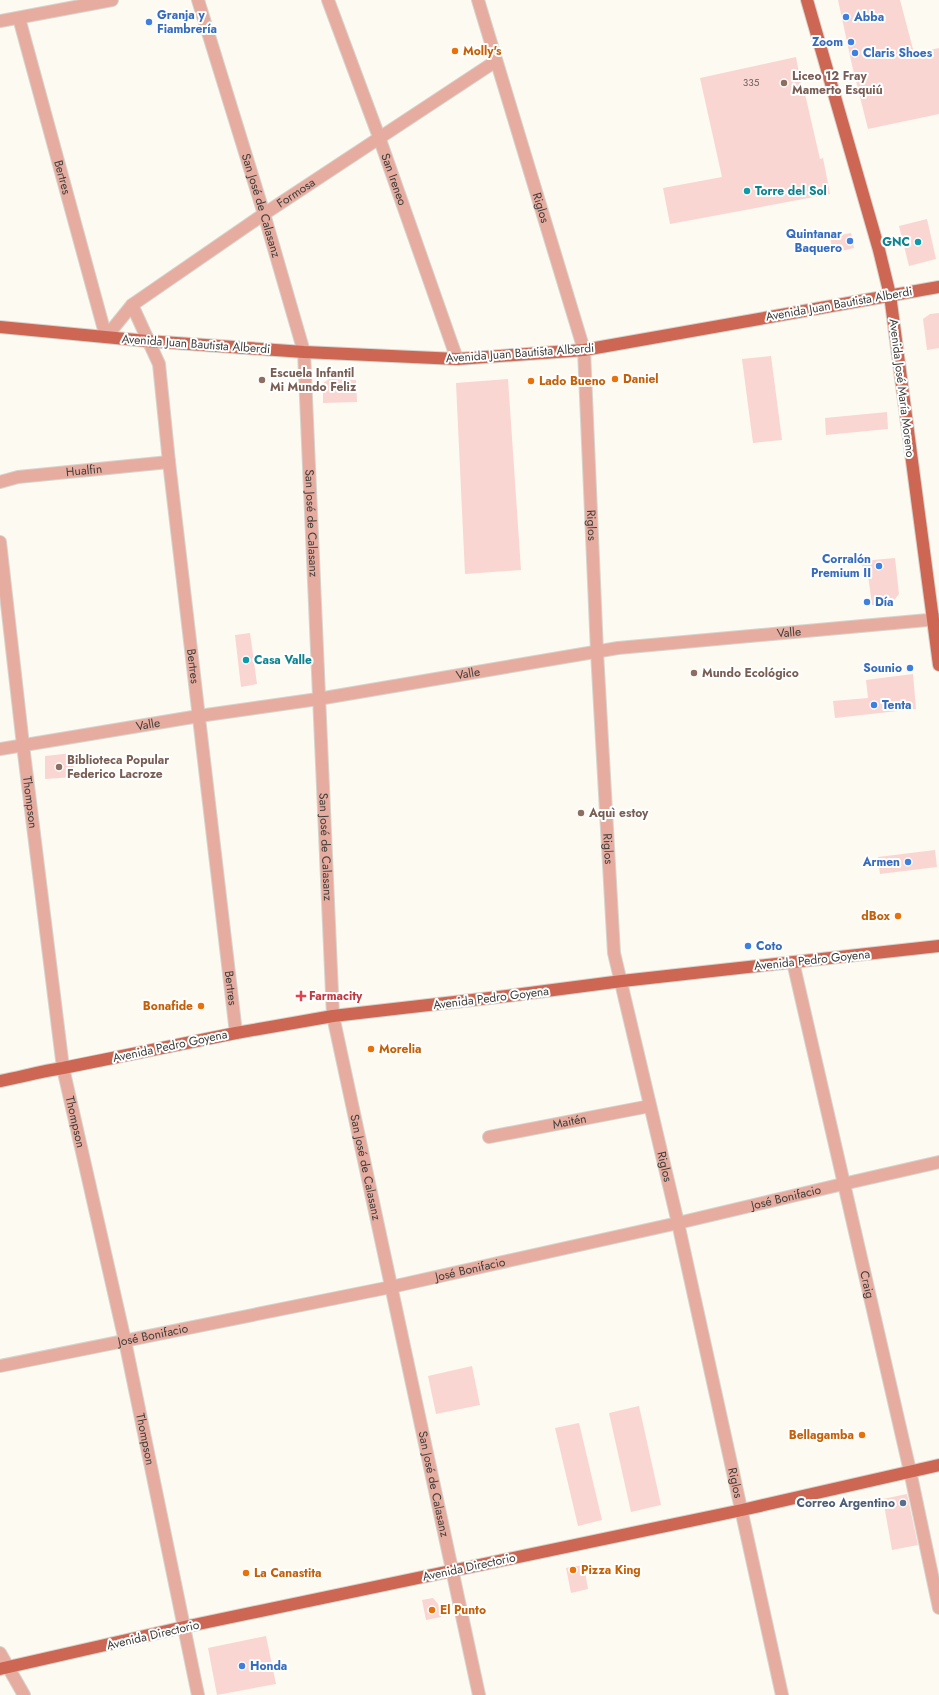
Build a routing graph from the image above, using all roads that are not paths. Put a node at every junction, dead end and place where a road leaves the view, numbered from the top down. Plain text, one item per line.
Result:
1 (112, 0) edge
2 (198, 0) edge
3 (328, 0) edge
4 (478, 0) edge
5 (807, 0) edge
6 (19, 18) junction
7 (0, 21) edge
8 (496, 61) junction
9 (379, 137) junction
10 (264, 214) junction
11 (939, 287) edge
12 (890, 295) junction
13 (132, 305) junction
14 (0, 327) edge
15 (106, 337) junction
16 (147, 341) junction
17 (584, 350) junction
18 (304, 352) junction
19 (457, 359) junction
20 (169, 462) junction
21 (0, 482) edge
22 (0, 542) edge
23 (935, 620) edge
24 (597, 652) junction
25 (939, 665) edge
26 (318, 699) junction
27 (198, 716) junction
28 (23, 745) junction
29 (0, 749) edge
30 (939, 946) edge
31 (793, 962) junction
32 (622, 981) junction
33 (332, 1016) junction
34 (236, 1033) junction
35 (63, 1068) junction
36 (46, 1070) junction
37 (0, 1072) edge
38 (0, 1081) edge
39 (650, 1106) junction
40 (489, 1137) dead end
41 (939, 1162) edge
42 (843, 1184) junction
43 (678, 1223) junction
44 (391, 1287) junction
45 (125, 1341) junction
46 (0, 1366) edge
47 (939, 1465) edge
48 (910, 1471) junction
49 (742, 1510) junction
50 (453, 1570) junction
51 (939, 1608) edge
52 (184, 1627) junction
53 (0, 1653) edge
54 (4, 1668) edge
55 (22, 1694) edge
56 (198, 1695) edge
57 (479, 1695) edge
58 (782, 1695) edge

1 - 6 street
2 - 10 street, San José de Calasanz
3 - 9 street, San Ireneo
4 - 8 street, Riglos
5 - 12 main road, Avenida José María Moreno
6 - 7 street
6 - 15 street, Bertres
8 - 9 street, Formosa
8 - 17 street, Riglos
9 - 10 street, Formosa
9 - 19 street, San Ireneo
10 - 13 street, Formosa
10 - 18 street, San José de Calasanz
11 - 12 main road, Avenida Juan Bautista Alberdi
12 - 17 main road, Avenida Juan Bautista Alberdi
12 - 23 main road, Avenida José María Moreno
13 - 15 street, Formosa
13 - 16 street, Bertres
14 - 15 main road, Avenida Juan Bautista Alberdi
15 - 16 main road, Avenida Juan Bautista Alberdi
16 - 18 main road, Avenida Juan Bautista Alberdi
16 - 20 street, Bertres
17 - 19 main road, Avenida Juan Bautista Alberdi
17 - 24 street, Riglos
18 - 19 main road, Avenida Juan Bautista Alberdi
18 - 26 street, San José de Calasanz
20 - 21 street, Hualfin
20 - 27 street, Bertres
22 - 28 street, Thompson
23 - 24 street, Valle
23 - 25 main road, Avenida José María Moreno
24 - 26 street, Valle
24 - 32 street, Riglos
26 - 27 street, Valle
26 - 33 street, San José de Calasanz
27 - 28 street, Valle
27 - 34 street, Bertres
28 - 29 street, Valle
28 - 35 street, Thompson
30 - 31 main road, Avenida Pedro Goyena
31 - 32 main road, Avenida Pedro Goyena
31 - 42 street, Craig
32 - 33 main road, Avenida Pedro Goyena
32 - 39 street, Riglos
33 - 34 main road, Avenida Pedro Goyena
33 - 44 street, San José de Calasanz
34 - 35 main road, Avenida Pedro Goyena
35 - 36 main road, Avenida Pedro Goyena
35 - 45 street, Thompson
36 - 37 main road, Avenida Pedro Goyena
36 - 38 main road, Avenida Pedro Goyena
39 - 40 street, Maitén
39 - 43 street, Riglos
41 - 42 street, José Bonifacio
42 - 43 street, José Bonifacio
42 - 48 street, Craig
43 - 44 street, José Bonifacio
43 - 49 street, Riglos
44 - 45 street, José Bonifacio
44 - 50 street, San José de Calasanz
45 - 46 street, José Bonifacio
45 - 52 street, Thompson
47 - 48 main road, Avenida Directorio
48 - 49 main road, Avenida Directorio
48 - 51 street, Craig
49 - 50 main road, Avenida Directorio
49 - 58 street, Riglos
50 - 52 main road, Avenida Directorio
50 - 57 street, San José de Calasanz
52 - 54 main road, Avenida Directorio
52 - 56 street, Thompson
53 - 54 street
54 - 55 street

